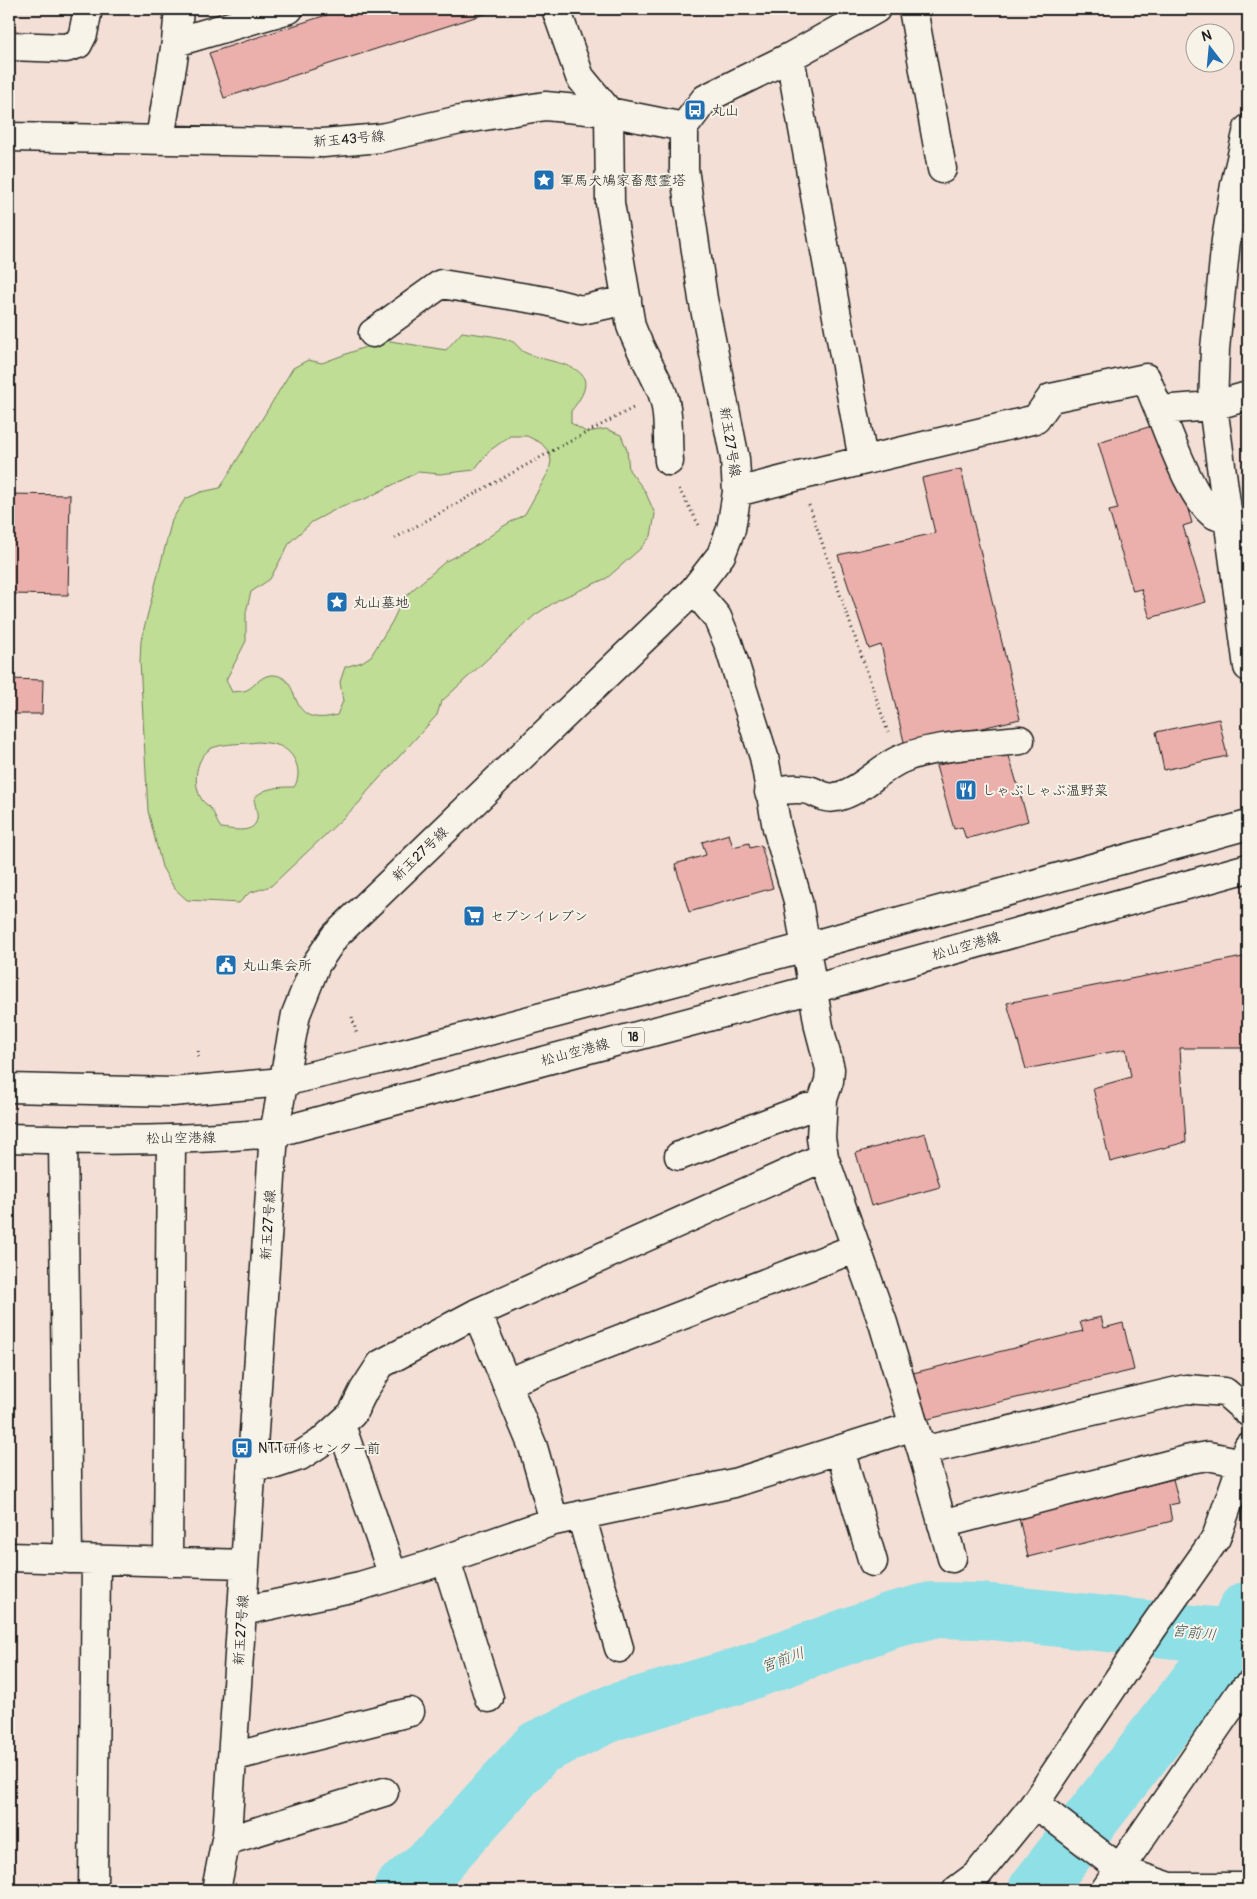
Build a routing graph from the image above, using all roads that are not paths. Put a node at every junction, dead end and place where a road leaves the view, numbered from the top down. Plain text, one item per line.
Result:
1 (88, 9) edge
2 (179, 9) edge
3 (289, 9) edge
4 (556, 9) edge
5 (876, 9) edge
6 (913, 9) edge
7 (176, 42) junction
8 (9, 46) edge
9 (790, 57) junction
10 (609, 112) junction
11 (684, 127) junction
12 (1248, 129) edge
13 (9, 137) edge
14 (160, 139) junction
15 (942, 169) dead end
16 (627, 300) junction
17 (373, 334) dead end
18 (1229, 401) edge
19 (1159, 410) junction
20 (863, 460) junction
21 (669, 461) road end
22 (737, 492) junction
23 (1230, 520) junction
24 (694, 590) junction
25 (1248, 667) edge
26 (1020, 740) dead end
27 (769, 792) junction
28 (1248, 825) edge
29 (1248, 868) edge
30 (806, 947) junction
31 (813, 989) junction
32 (282, 1082) junction
33 (9, 1088) edge
34 (822, 1108) junction
35 (274, 1133) junction
36 (9, 1138) edge
37 (170, 1139) junction
38 (63, 1140) junction
39 (679, 1156) dead end
40 (824, 1157) junction
41 (856, 1248) junction
42 (477, 1313) junction
43 (506, 1383) junction
44 (1248, 1412) edge
45 (341, 1425) junction
46 (918, 1439) junction
47 (840, 1450) junction
48 (1245, 1455) edge
49 (253, 1465) junction
50 (581, 1515) junction
51 (554, 1521) junction
52 (942, 1524) junction
53 (9, 1557) edge
54 (952, 1558) dead end
55 (68, 1559) junction
56 (96, 1560) junction
57 (446, 1560) junction
58 (168, 1562) junction
59 (873, 1562) dead end
60 (245, 1564) junction
61 (394, 1576) junction
62 (243, 1611) junction
63 (619, 1648) dead end
64 (1248, 1686) edge
65 (489, 1698) dead end
66 (410, 1712) dead end
67 (232, 1757) junction
68 (384, 1792) dead end
69 (1040, 1809) junction
70 (226, 1841) junction
71 (1110, 1872) edge
72 (1248, 1887) edge
73 (93, 1890) edge
74 (216, 1890) edge
75 (957, 1890) edge

1 - 8 street
2 - 7 street
3 - 7 street
4 - 10 street
5 - 9 street
6 - 15 street
7 - 14 street
9 - 11 street
9 - 20 street
10 - 11 street, 新玉43号線
10 - 14 street, 新玉43号線
10 - 16 street
11 - 22 street, 新玉27号線
12 - 18 street
13 - 14 street, 新玉43号線
16 - 17 street
16 - 21 street
18 - 19 street
18 - 23 street
19 - 20 street
19 - 23 street
20 - 22 street
22 - 24 street, 新玉27号線
23 - 25 street
24 - 27 street
24 - 32 street, 新玉27号線
26 - 27 street
27 - 30 street
28 - 30 street
29 - 31 street, 松山空港線 / 18
30 - 31 street
30 - 32 street
31 - 34 street
31 - 35 street, 松山空港線 / 18
32 - 33 street
32 - 35 street, 新玉27号線
34 - 39 street
34 - 40 street
35 - 37 street, 松山空港線 / 18
35 - 49 street, 新玉27号線
36 - 38 street, 松山空港線 / 18
37 - 38 street, 松山空港線 / 18
37 - 58 street
38 - 55 street
40 - 41 street
40 - 42 street
41 - 43 street
41 - 46 street
42 - 43 street
42 - 45 street
43 - 51 street
44 - 46 street
45 - 49 street
45 - 61 street
46 - 47 street
46 - 52 street
47 - 50 street
47 - 59 street
48 - 52 street
48 - 69 street
49 - 60 street, 新玉27号線
50 - 51 street
50 - 63 street
51 - 57 street
52 - 54 street
53 - 55 street
55 - 56 street
56 - 58 street
56 - 73 street
57 - 61 street
57 - 65 street
58 - 60 street
60 - 62 street, 新玉27号線
61 - 62 street
62 - 67 street, 新玉27号線
64 - 71 street
66 - 67 street
67 - 70 street, 新玉27号線
68 - 70 street
69 - 71 street
69 - 75 street
70 - 74 street, 新玉27号線
71 - 72 street

